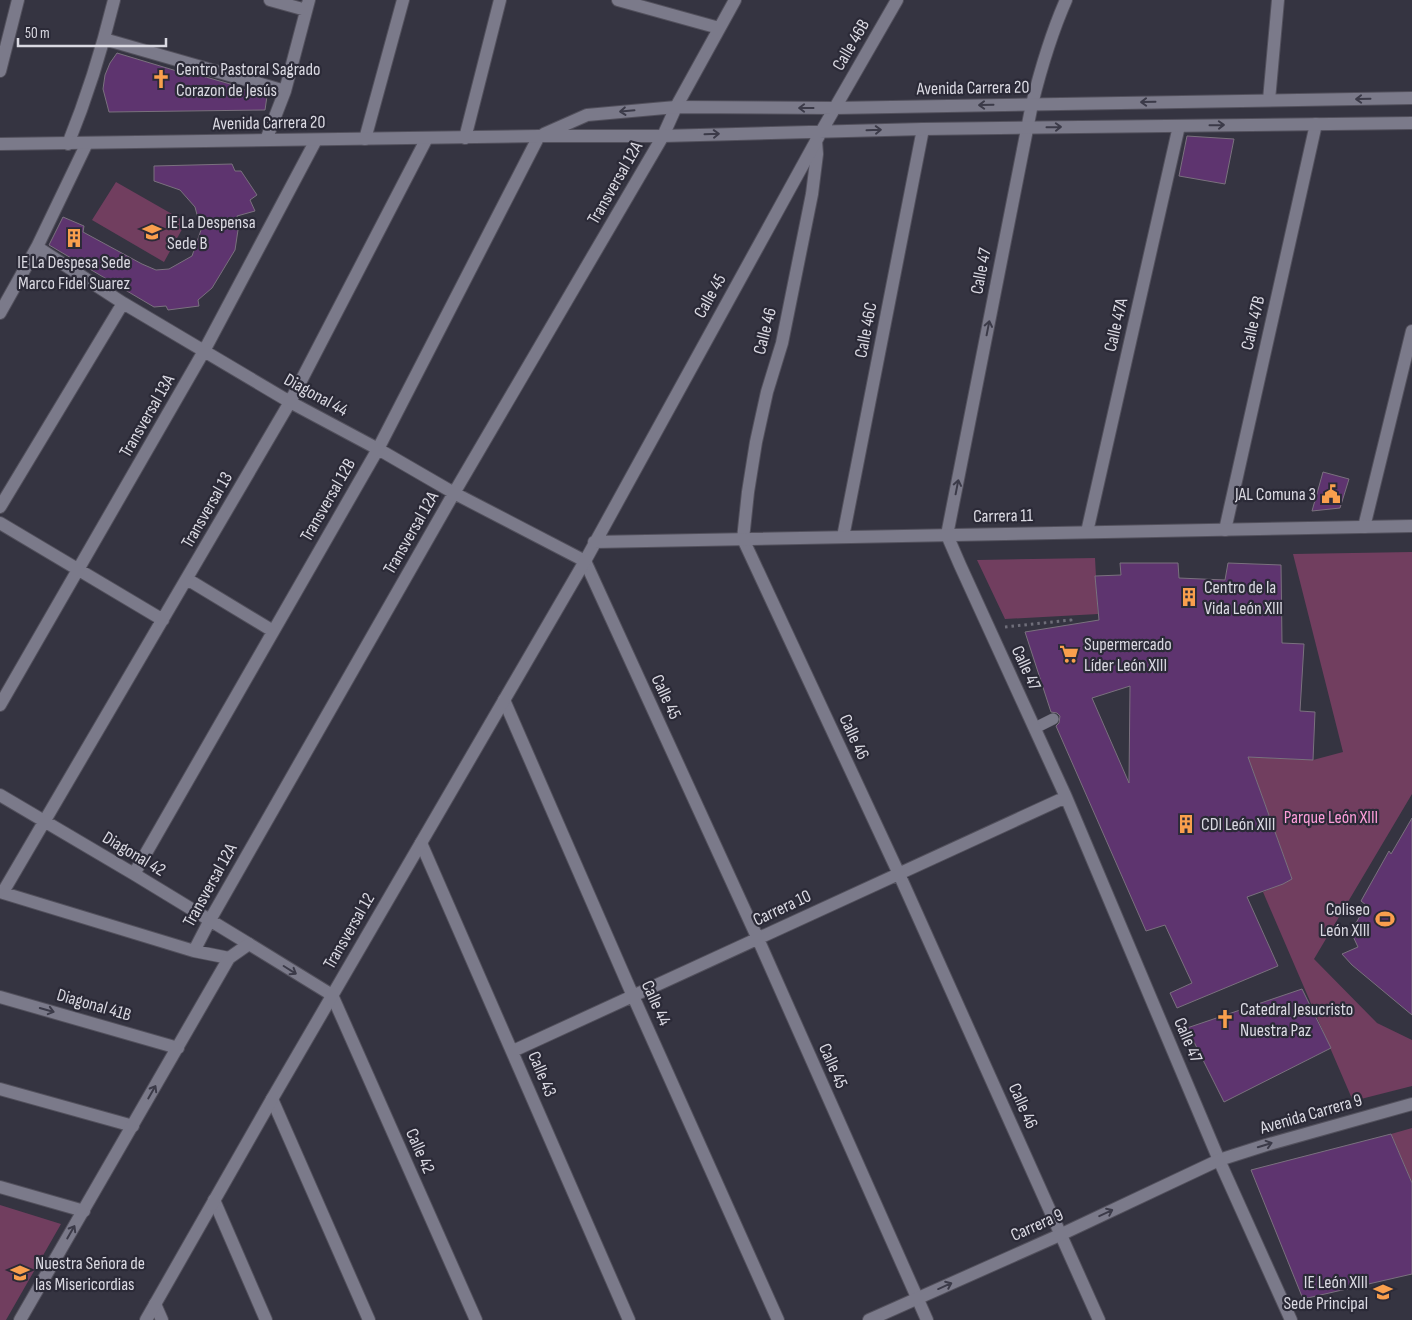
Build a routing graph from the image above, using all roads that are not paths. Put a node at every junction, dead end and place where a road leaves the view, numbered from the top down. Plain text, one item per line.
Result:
1 (18, 0) edge
2 (114, 0) edge
3 (270, 0) edge
4 (403, 0) edge
5 (500, 0) edge
6 (618, 0) edge
7 (734, 0) edge
8 (896, 0) edge
9 (1066, 0) edge
10 (1271, 0) edge
11 (1278, 0) edge
12 (308, 5) edge
13 (719, 28) junction
14 (104, 39) junction
15 (0, 71) edge
16 (285, 91) junction
17 (1412, 98) edge
18 (1268, 100) junction
19 (1032, 104) junction
20 (676, 107) junction
21 (835, 108) junction
22 (1412, 123) edge
23 (1316, 124) junction
24 (1179, 126) junction
25 (1027, 127) junction
26 (923, 129) junction
27 (539, 136) junction
28 (663, 136) junction
29 (818, 136) junction
30 (427, 138) junction
31 (465, 138) junction
32 (365, 139) junction
33 (266, 140) junction
34 (316, 140) junction
35 (87, 143) junction
36 (0, 144) edge
37 (68, 144) junction
38 (37, 247) junction
39 (123, 303) junction
40 (0, 314) edge
41 (1412, 330) edge
42 (204, 351) junction
43 (290, 402) junction
44 (378, 449) junction
45 (454, 492) junction
46 (0, 507) edge
47 (0, 523) edge
48 (1412, 526) edge
49 (1364, 527) junction
50 (1225, 530) junction
51 (1087, 532) junction
52 (947, 535) junction
53 (843, 537) junction
54 (743, 539) junction
55 (594, 542) junction
56 (585, 561) junction
57 (78, 570) junction
58 (187, 579) junction
59 (163, 620) junction
60 (273, 631) junction
61 (504, 700) junction
62 (0, 706) edge
63 (1053, 719) dead end
64 (1034, 728) junction
65 (0, 795) edge
66 (1066, 797) junction
67 (44, 821) junction
68 (421, 842) junction
69 (134, 874) junction
70 (899, 874) junction
71 (1, 892) edge
72 (210, 920) junction
73 (758, 939) junction
74 (249, 944) junction
75 (194, 950) junction
76 (229, 958) junction
77 (332, 995) junction
78 (633, 996) junction
79 (0, 997) edge
80 (178, 1048) junction
81 (513, 1051) junction
82 (0, 1089) edge
83 (272, 1099) junction
84 (1412, 1104) edge
85 (133, 1126) junction
86 (1219, 1160) junction
87 (0, 1187) edge
88 (214, 1200) junction
89 (84, 1211) junction
90 (1062, 1234) junction
91 (917, 1298) junction
92 (155, 1304) junction
93 (20, 1320) edge
94 (146, 1320) edge
95 (162, 1320) edge
96 (266, 1320) edge
97 (369, 1320) edge
98 (476, 1320) edge
99 (629, 1320) edge
100 (778, 1320) edge
101 (869, 1320) edge
102 (927, 1320) edge
103 (1100, 1320) edge
104 (1291, 1320) edge

1 - 15 street
2 - 14 street
3 - 12 street
4 - 32 street
5 - 31 street
6 - 13 street
7 - 13 street, Transversal 12A
8 - 21 street, Calle 46B
9 - 19 street, Calle 47
10 - 11 street
11 - 18 street
12 - 16 street
13 - 20 street, Transversal 12A
14 - 16 street
14 - 37 street
16 - 33 street
17 -> 18 street, Avenida Carrera 20
18 -> 19 street, Avenida Carrera 20
19 -> 21 street, Avenida Carrera 20
19 - 25 street, Calle 47
21 -> 20 street, Avenida Carrera 20
20 -> 27 street, Avenida Carrera 20
20 - 28 street, Transversal 12A
21 - 29 street, Calle 45
22 - 23 street, Avenida Carrera 20
24 -> 23 street, Avenida Carrera 20
23 - 50 street, Calle 47B
25 -> 24 street, Avenida Carrera 20
24 - 51 street, Calle 47A
25 - 26 street, Avenida Carrera 20
52 -> 25 street, Calle 47
29 -> 26 street, Avenida Carrera 20
26 - 53 street, Calle 46C
27 - 28 street, Avenida Carrera 20
27 - 31 street, Avenida Carrera 20
27 - 44 street, Transversal 12B
28 -> 29 street, Avenida Carrera 20
28 - 45 street, Transversal 12A
29 - 54 street, Calle 46
29 - 55 street, Calle 45
30 - 31 street, Avenida Carrera 20
30 - 32 street, Avenida Carrera 20
30 - 43 street, Transversal 13
32 - 34 street, Avenida Carrera 20
33 - 34 street, Avenida Carrera 20
33 - 35 street, Avenida Carrera 20
34 - 42 street, Transversal 13A
35 - 37 street, Avenida Carrera 20
35 - 38 street
36 - 37 street, Avenida Carrera 20
38 - 39 street, Diagonal 44
38 - 40 street
39 - 42 street, Diagonal 44
39 - 46 street
41 - 49 street
42 - 43 street, Diagonal 44
42 - 57 street, Transversal 13A
43 - 44 street, Diagonal 44
43 - 58 street, Transversal 13
44 - 45 street, Diagonal 44
44 - 60 street, Transversal 12B
45 - 56 street, Diagonal 44
45 - 72 street, Transversal 12A
47 - 57 street
48 - 49 street, Carrera 11
49 - 50 street, Carrera 11
50 - 51 street, Carrera 11
51 - 52 street, Carrera 11
52 - 53 street, Carrera 11
52 - 64 street, Calle 47
53 - 54 street, Carrera 11
54 - 55 street, Carrera 11
54 - 70 street, Calle 46
55 - 56 street, Calle 45
56 - 61 street, Transversal 12
56 - 73 street, Calle 45
57 - 59 street
57 - 62 street, Transversal 13A
58 - 59 street, Transversal 13
58 - 60 street
59 - 67 street, Transversal 13
60 - 69 street, Transversal 12B
61 - 68 street, Transversal 12
61 - 78 street, Calle 44
63 - 64 lane
64 - 66 street, Calle 47
65 - 67 street, Diagonal 42
66 - 70 street, Carrera 10
66 - 86 street, Calle 47
67 - 69 street, Diagonal 42
67 - 71 street, Transversal 13
68 - 77 street, Transversal 12
68 - 81 street, Calle 43
69 - 72 street, Diagonal 42
70 - 73 street, Carrera 10
70 - 90 street, Calle 46
71 - 75 street
72 - 74 street, Diagonal 42
72 - 75 street, Transversal 12A
73 - 78 street, Carrera 10
73 - 91 street, Calle 45
74 - 76 street
74 -> 77 street
75 - 76 street
76 - 80 street
77 - 83 street, Transversal 12
77 - 98 street, Calle 42
78 - 81 street, Carrera 10
78 - 100 street, Calle 44
79 -> 80 street, Diagonal 41B
85 -> 80 street
81 - 99 street, Calle 43
82 - 85 street
83 - 88 street, Transversal 12
83 - 97 street
86 -> 84 street, Avenida Carrera 9
85 - 89 street
90 -> 86 street, Carrera 9
86 - 104 street, Calle 47
87 - 89 street
88 - 92 street, Transversal 12
88 - 96 street
93 -> 89 street
91 -> 90 street, Carrera 9
90 - 103 street, Calle 46
91 - 101 street, Carrera 9
91 - 102 street, Calle 45
92 - 94 street, Transversal 12
92 - 95 street

